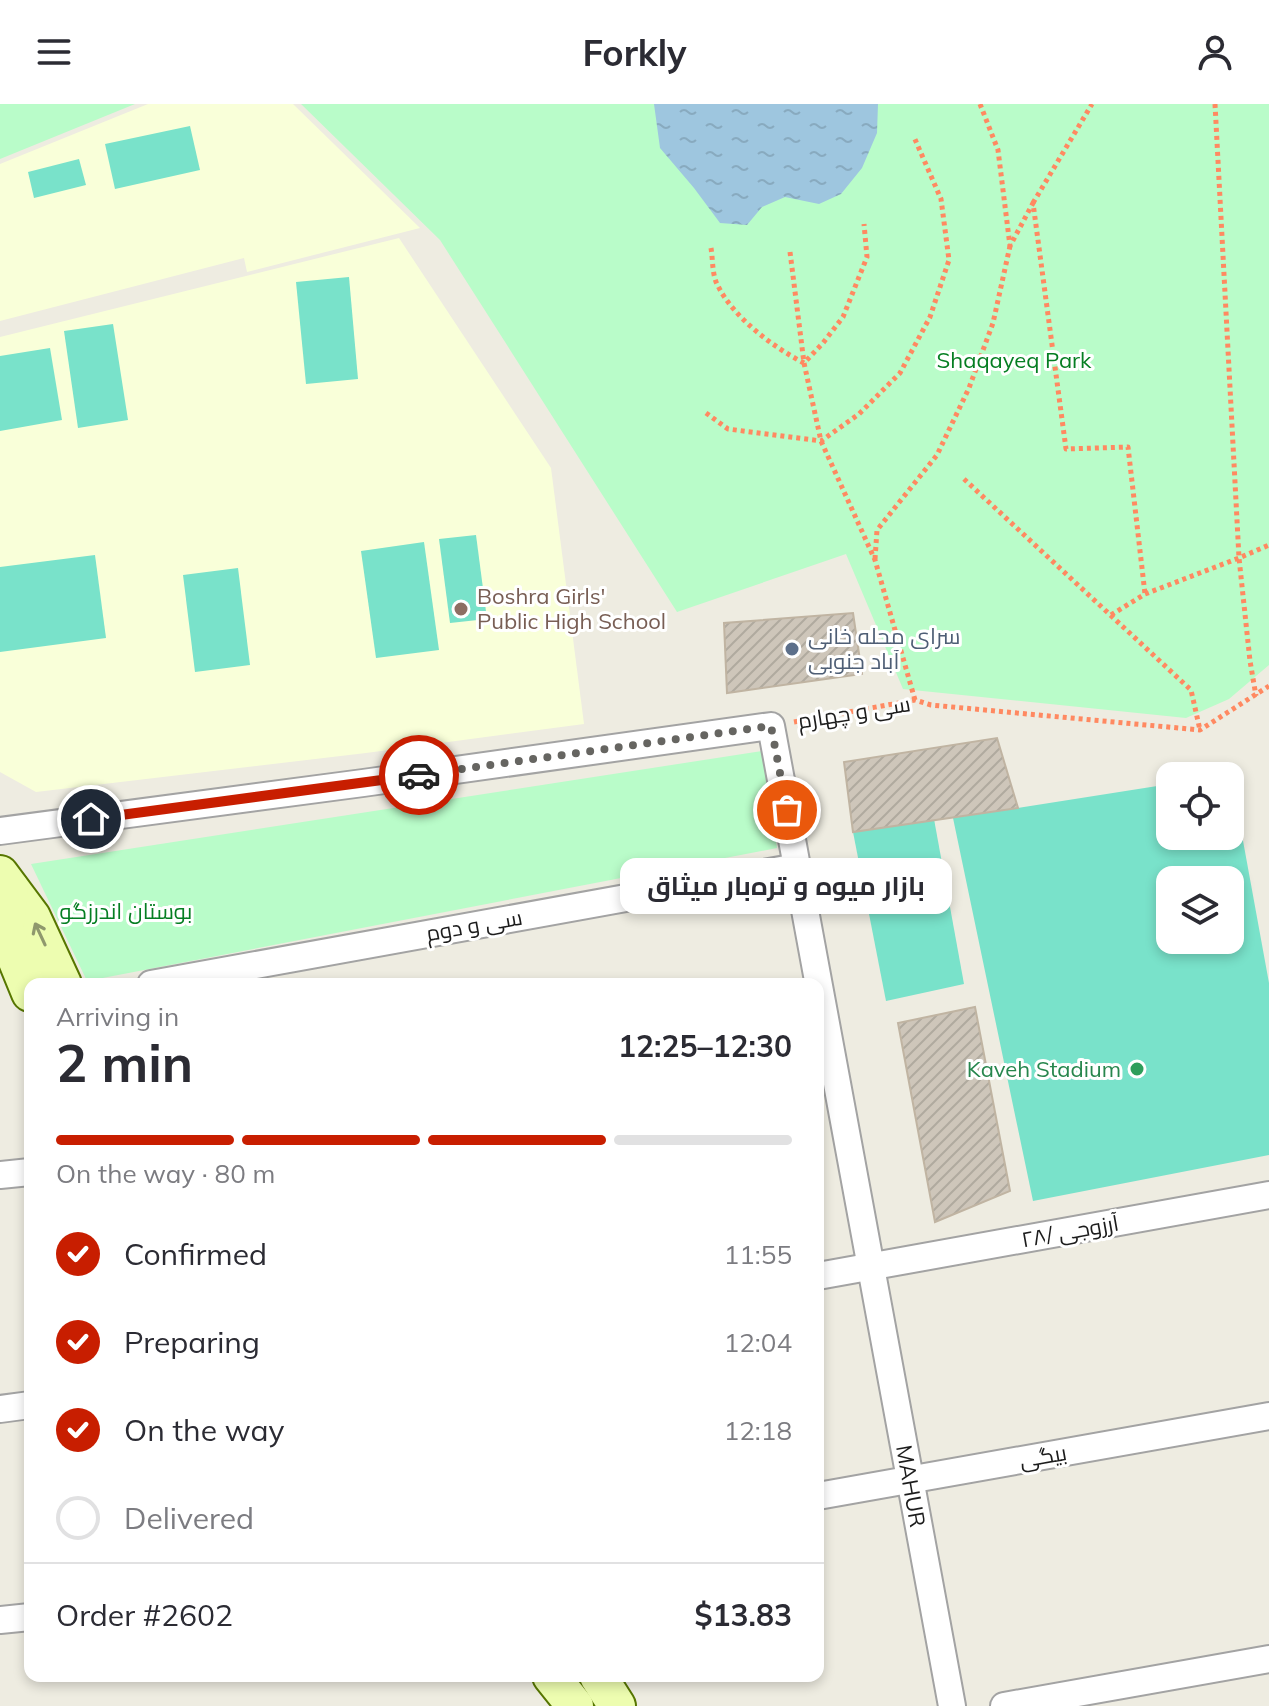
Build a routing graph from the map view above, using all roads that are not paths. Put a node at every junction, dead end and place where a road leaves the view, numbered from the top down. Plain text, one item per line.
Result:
1 (771, 726) joint
2 (0, 831) edge
3 (797, 867) junction
4 (5, 881) edge
5 (2, 933) edge
6 (60, 978) edge
7 (184, 978) edge
8 (813, 978) edge
9 (24, 980) edge
10 (826, 1067) edge
11 (24, 1173) edge
12 (0, 1175) edge
13 (1269, 1195) edge
14 (871, 1266) junction
15 (824, 1275) edge
16 (24, 1406) edge
17 (0, 1409) edge
18 (1269, 1416) edge
19 (910, 1480) junction
20 (824, 1495) edge
21 (24, 1618) edge
22 (0, 1620) edge
23 (1269, 1659) edge
24 (602, 1682) edge
25 (617, 1706) edge
26 (952, 1706) edge
27 (1004, 1706) edge

1 - 2 street, سی و چهارم
1 - 3 street, MAHUR
3 - 7 street, سی و دوم
3 - 8 street, MAHUR
4 - 5 street
6 -> 4 street
5 - 9 street
10 - 14 street, MAHUR
11 - 12 street
13 - 14 street, آرزوجی /۲۸
14 - 15 street, آرزوجی /۲۸
14 - 19 street, MAHUR
16 - 17 street
18 - 19 street, بیگی
19 - 20 street, بیگی
19 - 26 street, MAHUR
21 - 22 street
23 - 27 street
24 - 25 street

